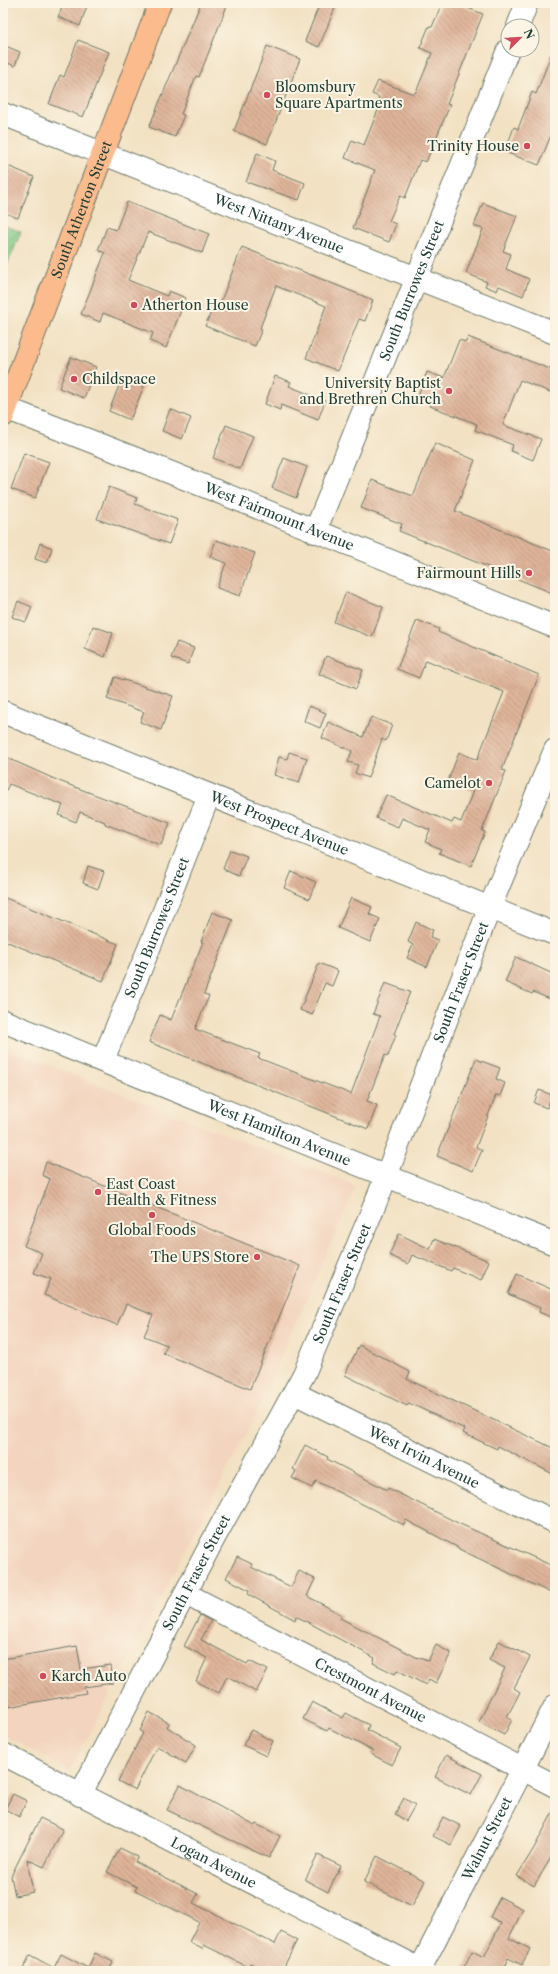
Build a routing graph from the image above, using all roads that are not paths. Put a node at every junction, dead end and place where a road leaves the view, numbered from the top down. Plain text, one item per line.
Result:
1 (160, 3) edge
2 (527, 3) edge
3 (521, 18) edge
4 (505, 58) edge
5 (3, 114) edge
6 (104, 154) junction
7 (416, 278) junction
8 (555, 333) edge
9 (4, 411) edge
10 (315, 532) junction
11 (555, 627) edge
12 (3, 712) edge
13 (555, 750) edge
14 (209, 795) junction
15 (490, 908) junction
16 (555, 934) edge
17 (3, 1021) edge
18 (103, 1060) junction
19 (386, 1175) junction
20 (555, 1244) edge
21 (294, 1393) junction
22 (555, 1522) edge
23 (186, 1594) junction
24 (555, 1706) edge
25 (3, 1754) edge
26 (522, 1770) junction
27 (555, 1786) edge
28 (80, 1795) junction
29 (421, 1970) edge

1 - 6 main road, South Atherton Street
2 - 3 street
4 - 7 street, South Burrowes Street
5 - 6 street, West Nittany Avenue
6 - 7 street, West Nittany Avenue
6 - 9 main road, South Atherton Street
7 - 8 street, West Nittany Avenue
7 - 10 street, South Burrowes Street
9 - 10 street, West Fairmount Avenue
10 - 11 street, West Fairmount Avenue
12 - 14 street, West Prospect Avenue
13 - 15 street, South Fraser Street
14 - 15 street, West Prospect Avenue
14 - 18 street, South Burrowes Street
15 - 16 street, West Prospect Avenue
15 - 19 street, South Fraser Street
17 - 18 street, West Hamilton Avenue
18 - 19 street, West Hamilton Avenue
19 - 20 street, West Hamilton Avenue
19 - 21 street, South Fraser Street
21 - 22 street, West Irvin Avenue
21 - 23 street, South Fraser Street
23 - 26 street, Crestmont Avenue
23 - 28 street, South Fraser Street
24 - 26 street, Walnut Street
25 - 28 street, Logan Avenue
26 - 27 street, Crestmont Avenue
26 - 29 street, Walnut Street
28 - 29 street, Logan Avenue

